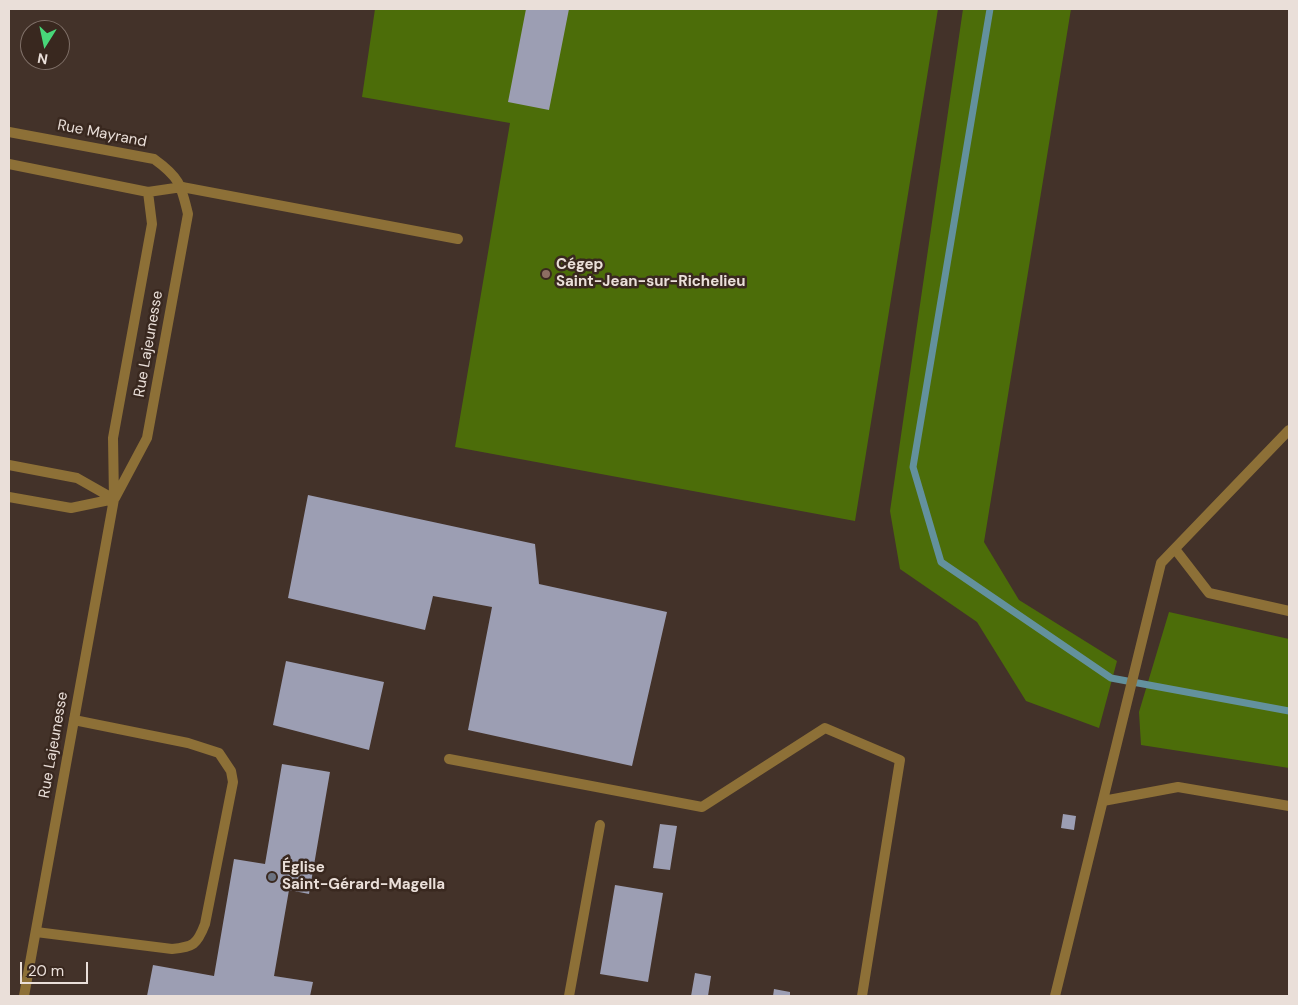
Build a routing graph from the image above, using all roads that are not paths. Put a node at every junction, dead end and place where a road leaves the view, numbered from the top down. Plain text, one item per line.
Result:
1 (9, 132) edge
2 (9, 164) edge
3 (182, 187) junction
4 (148, 192) junction
5 (458, 239) dead end
6 (1289, 430) edge
7 (9, 465) edge
8 (9, 497) edge
9 (114, 499) junction
10 (1175, 549) junction
11 (1289, 611) edge
12 (74, 720) junction
13 (449, 759) dead end
14 (1103, 802) junction
15 (1289, 806) edge
16 (600, 825) dead end
17 (36, 932) junction
18 (24, 996) edge
19 (569, 996) edge
20 (862, 996) edge
21 (1055, 996) edge

1 - 3 street, Rue Mayrand
2 - 4 street
3 - 4 street
3 - 5 street
3 - 9 street, Rue Lajeunesse
4 - 9 street, Rue Lajeunesse
6 - 10 street
7 - 9 street
8 - 9 street
9 - 12 street, Rue Lajeunesse
10 - 11 street
10 - 14 street
12 - 17 street, Rue Lajeunesse
12 - 17 street
13 - 20 street
14 - 15 street
14 - 21 street
16 - 19 street
17 - 18 street, Rue Lajeunesse

